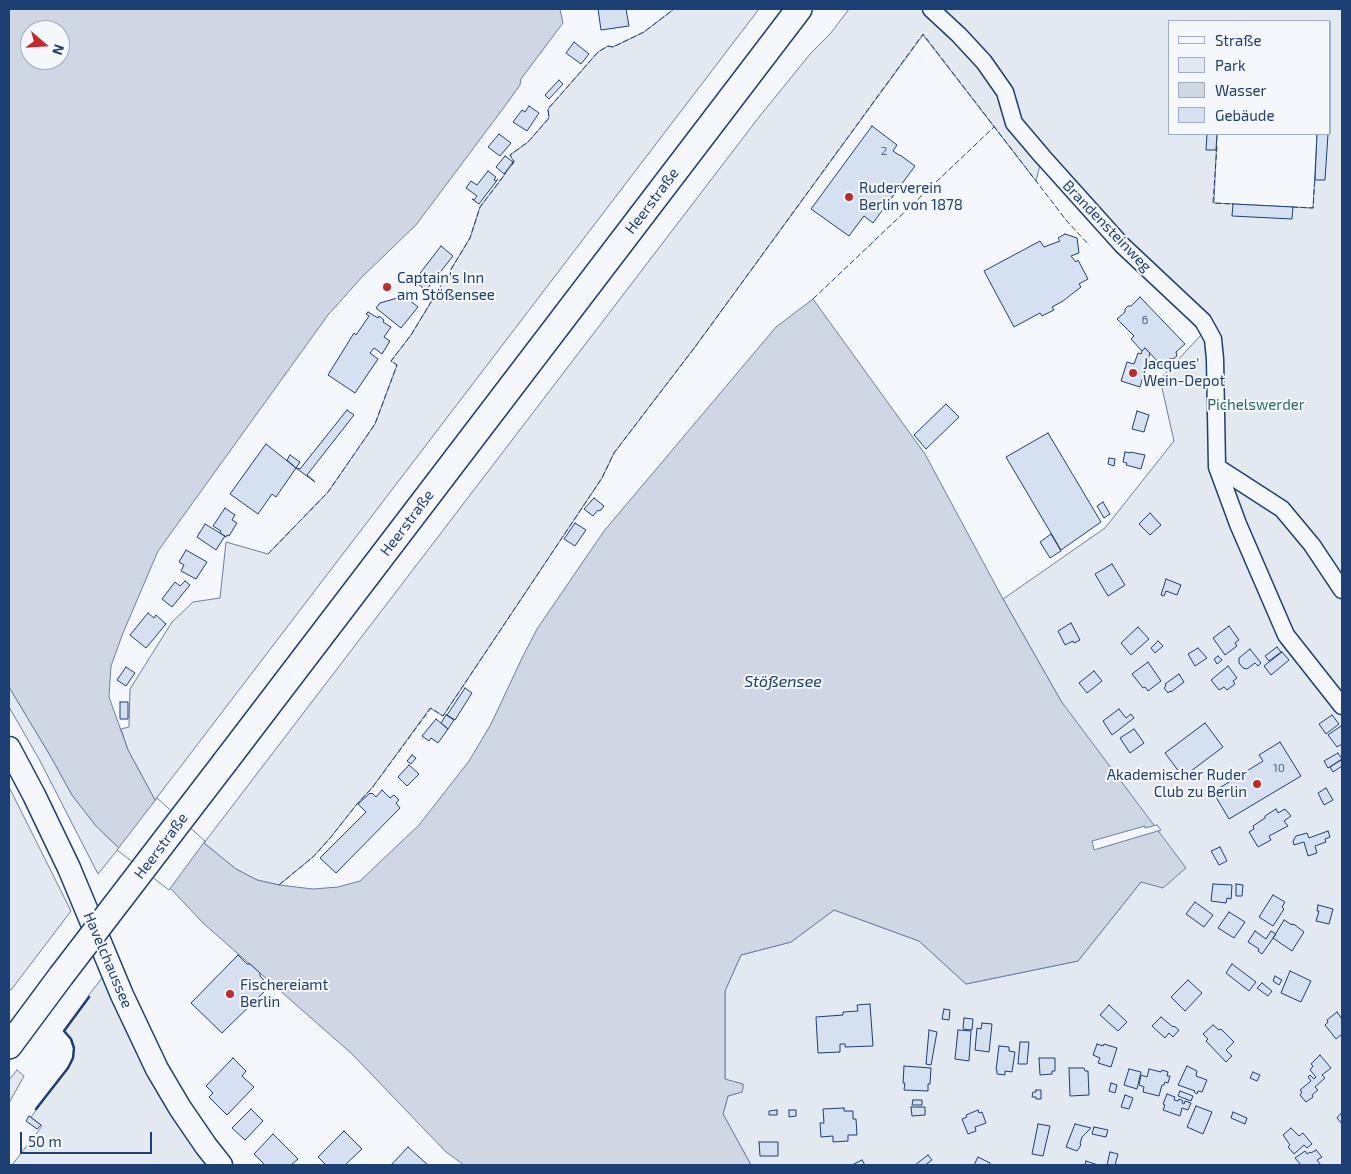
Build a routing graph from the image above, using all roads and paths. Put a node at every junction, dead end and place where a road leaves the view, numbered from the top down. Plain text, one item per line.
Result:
1 (799, 9) edge
2 (931, 9) edge
3 (1217, 467) junction
4 (1342, 590) edge
5 (1342, 706) edge
6 (9, 748) edge
7 (11, 1042) edge
8 (221, 1165) edge

1 - 7 main road, Heerstraße, bridge
2 - 3 street, Brandensteinweg
3 - 4 street
3 - 5 street, Brandensteinweg
6 - 8 street, Havelchaussee

